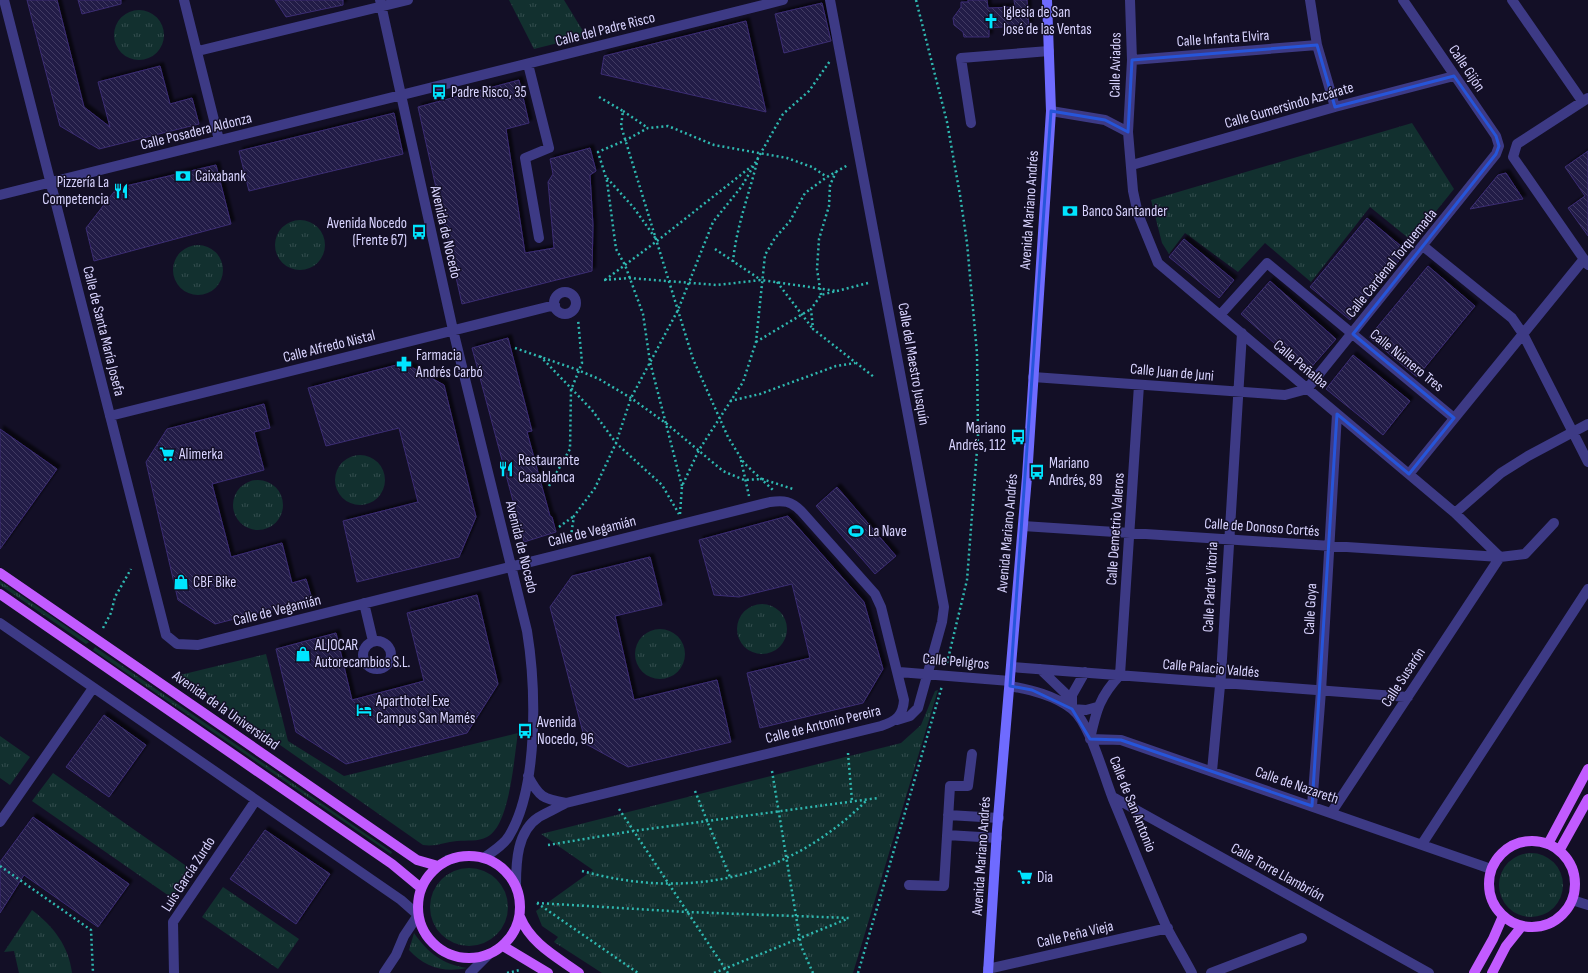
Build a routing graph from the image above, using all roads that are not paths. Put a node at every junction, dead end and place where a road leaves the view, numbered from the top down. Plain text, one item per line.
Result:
1 (4, 0) edge
2 (184, 0) edge
3 (408, 0) edge
4 (783, 0) edge
5 (830, 0) edge
6 (1047, 0) edge
7 (1130, 0) edge
8 (1310, 0) edge
9 (1403, 0) edge
10 (1512, 0) edge
11 (381, 3) edge
12 (1317, 45) junction
13 (198, 51) junction
14 (1049, 51) junction
15 (1132, 60) junction
16 (528, 64) junction
17 (1454, 76) junction
18 (400, 96) junction
19 (1585, 100) edge
20 (1335, 107) junction
21 (1051, 111) junction
22 (971, 123) dead end
23 (1128, 132) junction
24 (219, 140) junction
25 (1496, 154) joint
26 (1132, 165) junction
27 (50, 182) junction
28 (0, 195) edge
29 (539, 238) dead end
30 (1423, 246) junction
31 (1586, 262) edge
32 (555, 305) dead end
33 (1220, 315) junction
34 (453, 330) junction
35 (1242, 333) junction
36 (1353, 334) junction
37 (1523, 334) junction
38 (1033, 377) junction
39 (1139, 385) junction
40 (1307, 389) junction
41 (1238, 392) junction
42 (1337, 414) junction
43 (110, 416) junction
44 (1454, 418) junction
45 (1588, 424) edge
46 (1572, 432) junction
47 (1588, 462) edge
48 (1409, 474) junction
49 (801, 511) joint
50 (1456, 513) junction
51 (1554, 523) dead end
52 (1023, 526) junction
53 (1130, 533) junction
54 (1228, 540) junction
55 (1329, 546) junction
56 (1500, 557) junction
57 (511, 567) junction
58 (0, 572) edge
59 (1588, 589) edge
60 (0, 594) edge
61 (364, 603) junction
62 (0, 623) edge
63 (373, 641) dead end
64 (198, 645) joint
65 (1011, 667) junction
66 (1040, 669) junction
67 (899, 672) junction
68 (1085, 672) junction
69 (929, 673) junction
70 (1120, 675) junction
71 (1010, 684) junction
72 (1220, 684) junction
73 (93, 688) junction
74 (1321, 691) junction
75 (1408, 698) junction
76 (1097, 707) junction
77 (1072, 709) junction
78 (897, 720) junction
79 (1090, 739) junction
80 (972, 754) dead end
81 (1588, 769) edge
82 (1212, 771) junction
83 (528, 776) junction
84 (1113, 797) junction
85 (1588, 799) edge
86 (256, 800) junction
87 (566, 803) junction
88 (1312, 806) junction
89 (1331, 813) junction
90 (948, 815) junction
91 (998, 818) junction
92 (0, 822) edge
93 (947, 835) junction
94 (997, 838) junction
95 (1422, 844) junction
96 (1548, 844) junction
97 (1559, 851) junction
98 (484, 858) junction
99 (438, 866) junction
100 (1491, 868) junction
101 (516, 885) junction
102 (908, 885) dead end
103 (421, 888) junction
104 (1572, 900) junction
105 (1588, 905) edge
106 (418, 915) junction
107 (1503, 916) junction
108 (520, 917) junction
109 (1522, 926) junction
110 (1168, 928) junction
111 (1302, 938) dead end
112 (503, 946) junction
113 (489, 954) junction
114 (988, 971) edge
115 (174, 973) edge
116 (384, 973) edge
117 (470, 973) edge
118 (548, 973) edge
119 (580, 973) edge
120 (1192, 973) edge
121 (1211, 973) edge
122 (1429, 973) edge
123 (1474, 973) edge
124 (1492, 973) edge

1 - 27 street, Calle de Santa María Josefa
2 - 13 street
3 - 11 street
4 - 16 street, Calle del Padre Risco
5 - 69 street, Calle del Maestro Jusquín
6 - 14 main road, Avenida Mariano Andrés
7 - 15 street, Calle Aviados
8 - 12 street
9 - 17 street, Calle Gijón
10 - 19 street
11 - 13 street
11 - 18 street, Avenida de Nocedo
12 - 15 street, Calle Infanta Elvira
12 - 20 street
13 - 24 street
14 - 21 main road, Avenida Mariano Andrés
14 - 22 street
15 - 23 street, Calle Aviados
16 - 18 street, Calle del Padre Risco
16 - 29 street
17 - 20 street, Calle Gumersindo Azcárate
17 - 25 street, Calle Gijón
18 - 24 street, Calle Posadera Aldonza
18 - 34 street, Avenida de Nocedo
19 - 31 street
20 - 26 street, Calle Gumersindo Azcárate
21 - 23 street
21 - 38 main road, Avenida Mariano Andrés
23 - 26 street, Calle Aviados
24 - 27 street, Calle Posadera Aldonza
25 - 30 street, Calle Cardenal Torquemada
26 - 33 street, Calle Peñalba
27 - 28 street, Calle Posadera Aldonza
27 - 43 street, Calle de Santa María Josefa
30 - 36 street, Calle Cardenal Torquemada
30 - 37 street
31 - 37 street
32 - 34 street, Calle Alfredo Nistal
33 - 35 street, Calle Peñalba
33 - 36 street, Calle Número Tres
34 - 43 street, Calle Alfredo Nistal
34 - 57 street, Avenida de Nocedo
35 - 40 street, Calle Peñalba
35 - 41 street, Calle Padre Vitoria
36 - 40 street, Calle Cardenal Torquemada
36 - 44 street, Calle Número Tres
37 - 44 street
37 - 46 street
38 - 39 street, Calle Juan de Juni
38 - 52 main road, Avenida Mariano Andrés
39 - 41 street, Calle Juan de Juni
39 - 53 street, Calle Demetrio Valeros
40 - 41 street, Calle Juan de Juni
40 - 42 street, Calle Peñalba
41 - 54 street, Calle Padre Vitoria
42 - 48 street, Calle Peñalba
42 - 55 street, Calle Goya
43 - 64 street, Calle de Santa María Josefa
44 - 48 street
45 - 46 street
46 - 47 street
46 - 50 street
48 - 50 street, Calle Peñalba
49 - 57 street, Calle de Vegamián
49 - 67 street, Calle de Antonio Pereira
50 - 56 street, Calle Peñalba
51 - 56 street, Calle de Donoso Cortés
52 - 53 street, Calle de Donoso Cortés
52 - 65 main road, Avenida Mariano Andrés
53 - 54 street, Calle de Donoso Cortés
53 - 70 street, Calle Demetrio Valeros
54 - 55 street, Calle de Donoso Cortés
54 - 72 street, Calle Padre Vitoria
55 - 56 street, Calle de Donoso Cortés
55 - 74 street, Calle Goya
56 - 75 street, Calle Susarón
57 - 61 street, Calle de Vegamián
57 - 83 street, Avenida de Nocedo
58 - 99 main road, Avenida de la Universidad
59 - 95 street
60 - 103 main road
61 - 63 street
61 - 64 street, Calle de Vegamián
62 - 73 street
65 - 66 street, Calle Palacio Valdés
65 - 71 main road, Avenida Mariano Andrés
66 - 68 street, Calle Palacio Valdés
66 - 77 street, Calle de San Antonio
67 - 69 street, Calle Peligros
67 - 78 street, Calle de Antonio Pereira
68 - 70 street, Calle Palacio Valdés
68 - 77 street
69 - 71 street, Calle Peligros
69 - 78 street, Calle del Maestro Jusquín
70 - 72 street, Calle Palacio Valdés
70 - 76 street
71 - 77 street
71 - 91 main road, Avenida Mariano Andrés
72 - 74 street, Calle Palacio Valdés
72 - 82 street, Calle Padre Vitoria
73 - 86 street
73 - 92 street
74 - 75 street, Calle Palacio Valdés
74 - 88 street, Calle Goya
75 - 89 street, Calle Susarón
76 - 77 street
76 - 79 street
77 - 79 street, Calle de San Antonio
78 - 87 street, Calle de Antonio Pereira
79 - 82 street, Calle de Nazareth
79 - 84 street, Calle de San Antonio
80 - 90 street
81 - 96 main road
82 - 88 street, Calle de Nazareth
83 - 87 street, Calle de Antonio Pereira
83 - 98 street, Avenida de Nocedo
84 - 110 street, Calle de San Antonio
84 - 122 street, Calle Torre Llambrión
85 - 97 main road
86 - 106 street
86 - 115 street, Luis García Zurdo
87 - 101 street, Calle de Antonio Pereira
88 - 89 street, Calle de Nazareth
89 - 95 street, Calle de Nazareth
90 - 91 street
90 - 93 street
91 - 94 main road, Avenida Mariano Andrés
93 - 94 street
93 - 102 street
94 - 114 main road, Avenida Mariano Andrés
95 - 100 street, Calle de Nazareth
96 - 97 main road
96 - 100 main road
97 - 104 main road
98 - 99 main road
98 - 101 main road
99 - 103 main road
100 - 107 main road
101 - 108 main road
103 - 106 main road
104 - 105 street
104 - 109 main road
106 - 113 main road
106 - 116 street
107 - 109 main road
107 - 123 main road
108 - 112 main road
108 - 119 main road
109 - 124 main road
110 - 114 street, Calle Peña Vieja
110 - 120 street, Calle de San Antonio
111 - 121 street
112 - 113 main road
112 - 118 main road
113 - 117 street

